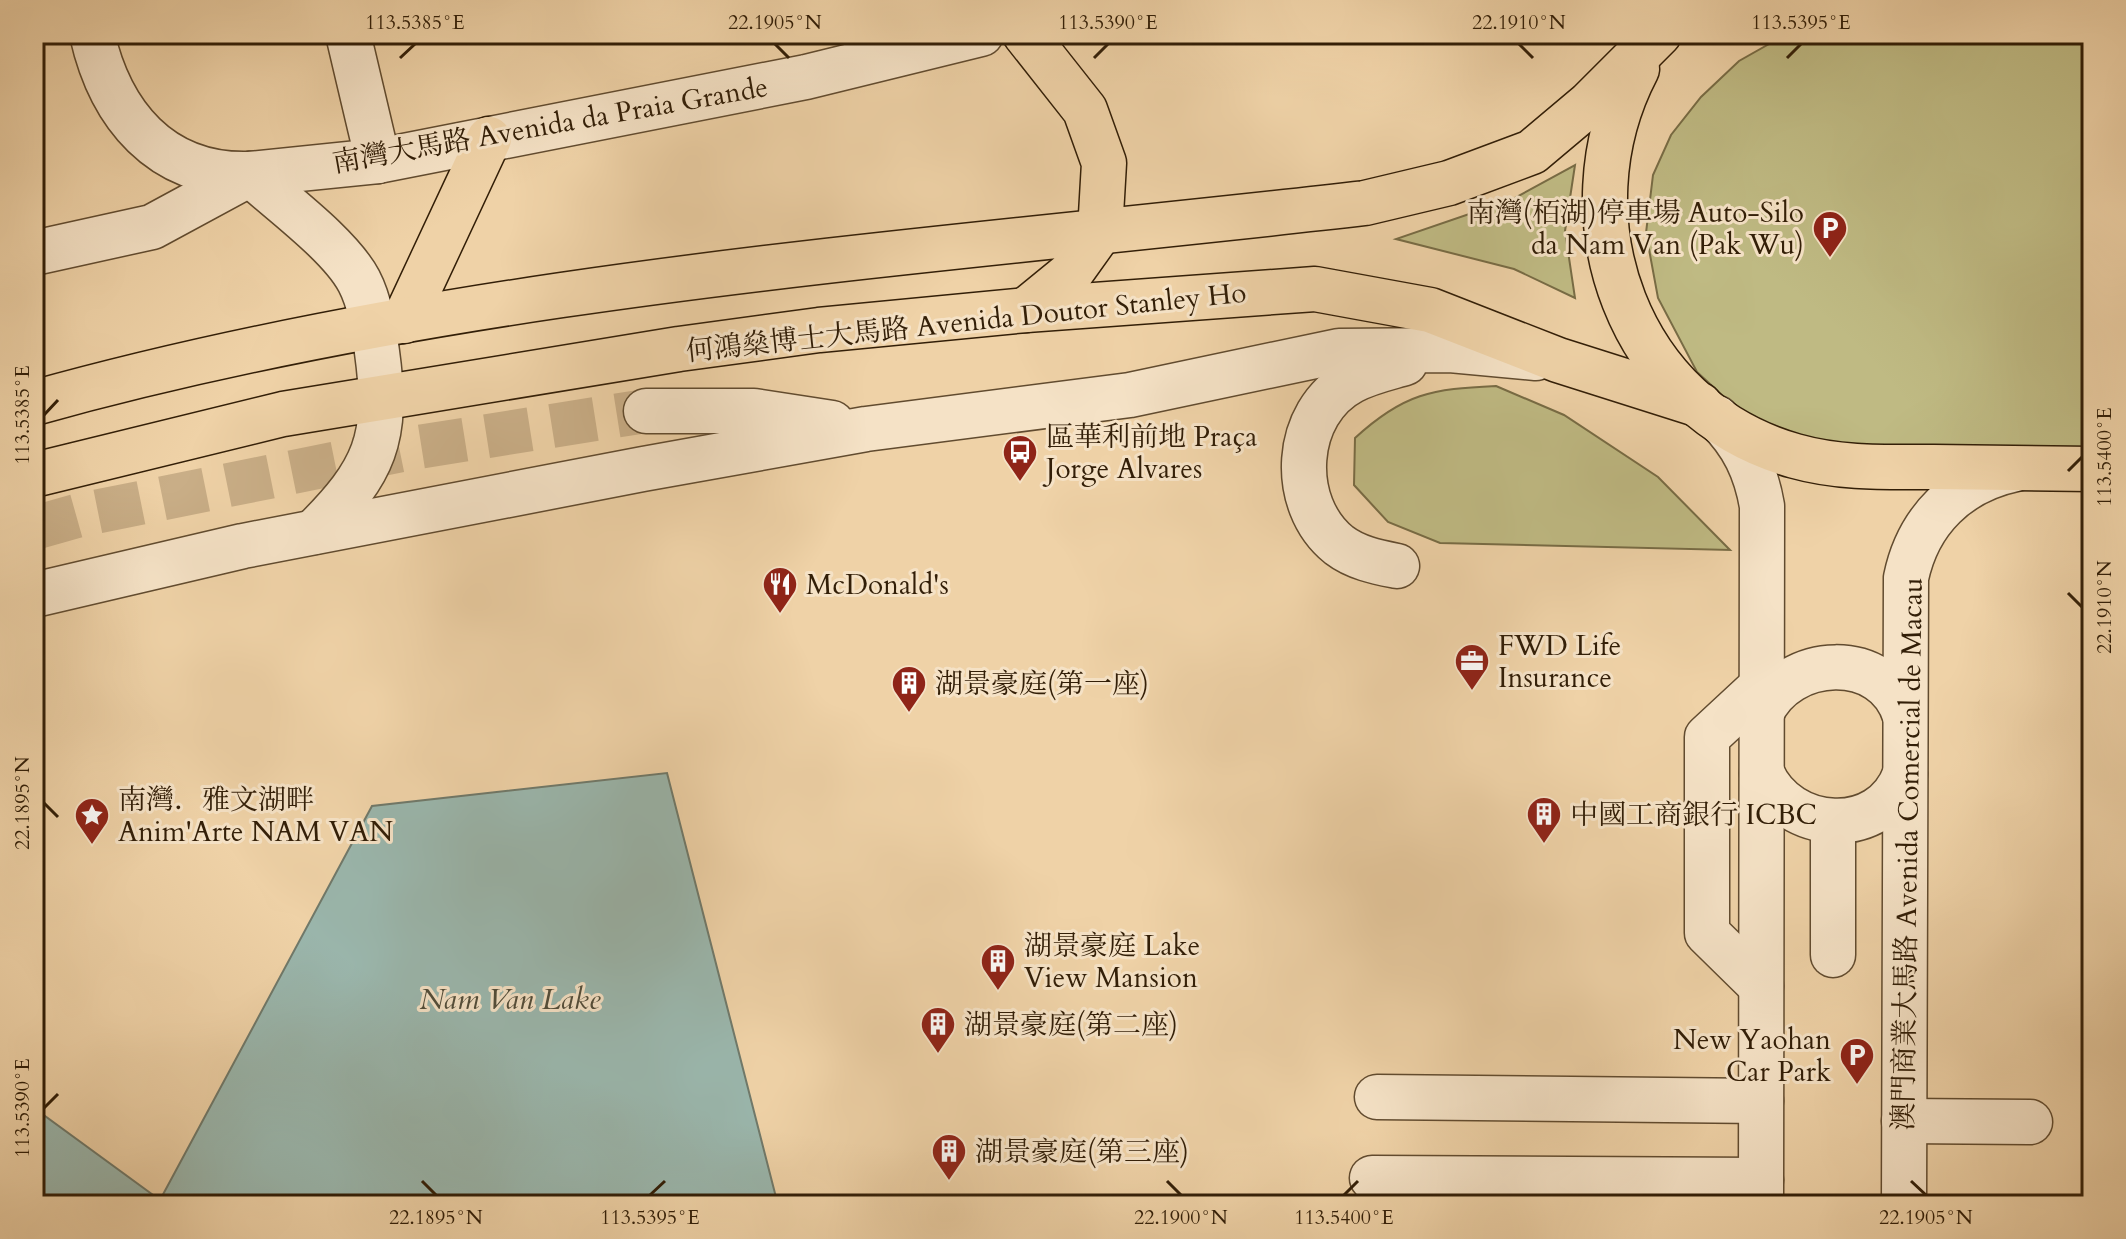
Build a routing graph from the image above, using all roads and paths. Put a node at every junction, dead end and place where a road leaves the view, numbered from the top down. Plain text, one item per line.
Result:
1 (92, 34) edge
2 (348, 34) edge
3 (981, 34) edge
4 (1025, 34) edge
5 (1660, 34) edge
6 (489, 139) junction
7 (378, 161) junction
8 (250, 174) junction
9 (1100, 232) junction
10 (34, 253) edge
11 (1026, 310) junction
12 (389, 324) junction
13 (1450, 350) junction
14 (1558, 360) junction
15 (383, 396) junction
16 (34, 403) edge
17 (646, 411) tunnel mouth
18 (1709, 411) junction
19 (866, 429) junction
20 (2022, 468) junction
21 (2092, 469) edge
22 (34, 475) edge
23 (314, 532) junction
24 (1397, 566) dead end
25 (34, 595) edge
26 (1762, 700) junction
27 (1905, 716) junction
28 (1762, 773) junction
29 (1905, 774) junction
30 (1833, 822) junction
31 (1833, 955) dead end
32 (1761, 986) junction
33 (1377, 1097) dead end
34 (1761, 1101) junction
35 (1904, 1121) junction
36 (2030, 1122) dead end
37 (1372, 1178) dead end
38 (1761, 1192) edge
39 (1904, 1205) edge

1 - 8 street
2 - 7 street
3 - 6 street, 南灣大馬路 Avenida da Praia Grande
4 - 9 main road
5 - 9 main road
5 - 18 main road
6 - 7 street, 南灣大馬路 Avenida da Praia Grande
6 - 12 main road
7 - 8 street, 南灣大馬路 Avenida da Praia Grande
8 - 10 street, 南灣大馬路 Avenida da Praia Grande
8 - 12 street
9 - 11 main road
9 - 12 main road
11 - 14 main road, 何鴻燊博士大馬路 Avenida Doutor Stanley Ho
11 - 15 main road, 何鴻燊博士大馬路 Avenida Doutor Stanley Ho
12 - 15 street
12 - 16 main road
13 - 14 street
13 - 19 street
13 - 24 street
14 - 18 main road, 何鴻燊博士大馬路 Avenida Doutor Stanley Ho
15 - 22 main road, 何鴻燊博士大馬路 Avenida Doutor Stanley Ho
15 - 23 street
17 - 19 street
18 - 20 main road
18 - 26 street
19 - 23 street
20 - 21 main road
20 - 27 street, 澳門商業大馬路 Avenida Comercial de Macau
23 - 25 street
26 - 27 street
26 - 28 street
26 - 32 street
27 - 29 street, 澳門商業大馬路 Avenida Comercial de Macau
28 - 30 street
28 - 32 street
29 - 30 street
29 - 35 street, 澳門商業大馬路 Avenida Comercial de Macau
30 - 31 street
32 - 34 street
33 - 34 street
34 - 38 street
35 - 36 street
35 - 39 street, 澳門商業大馬路 Avenida Comercial de Macau
37 - 38 street

